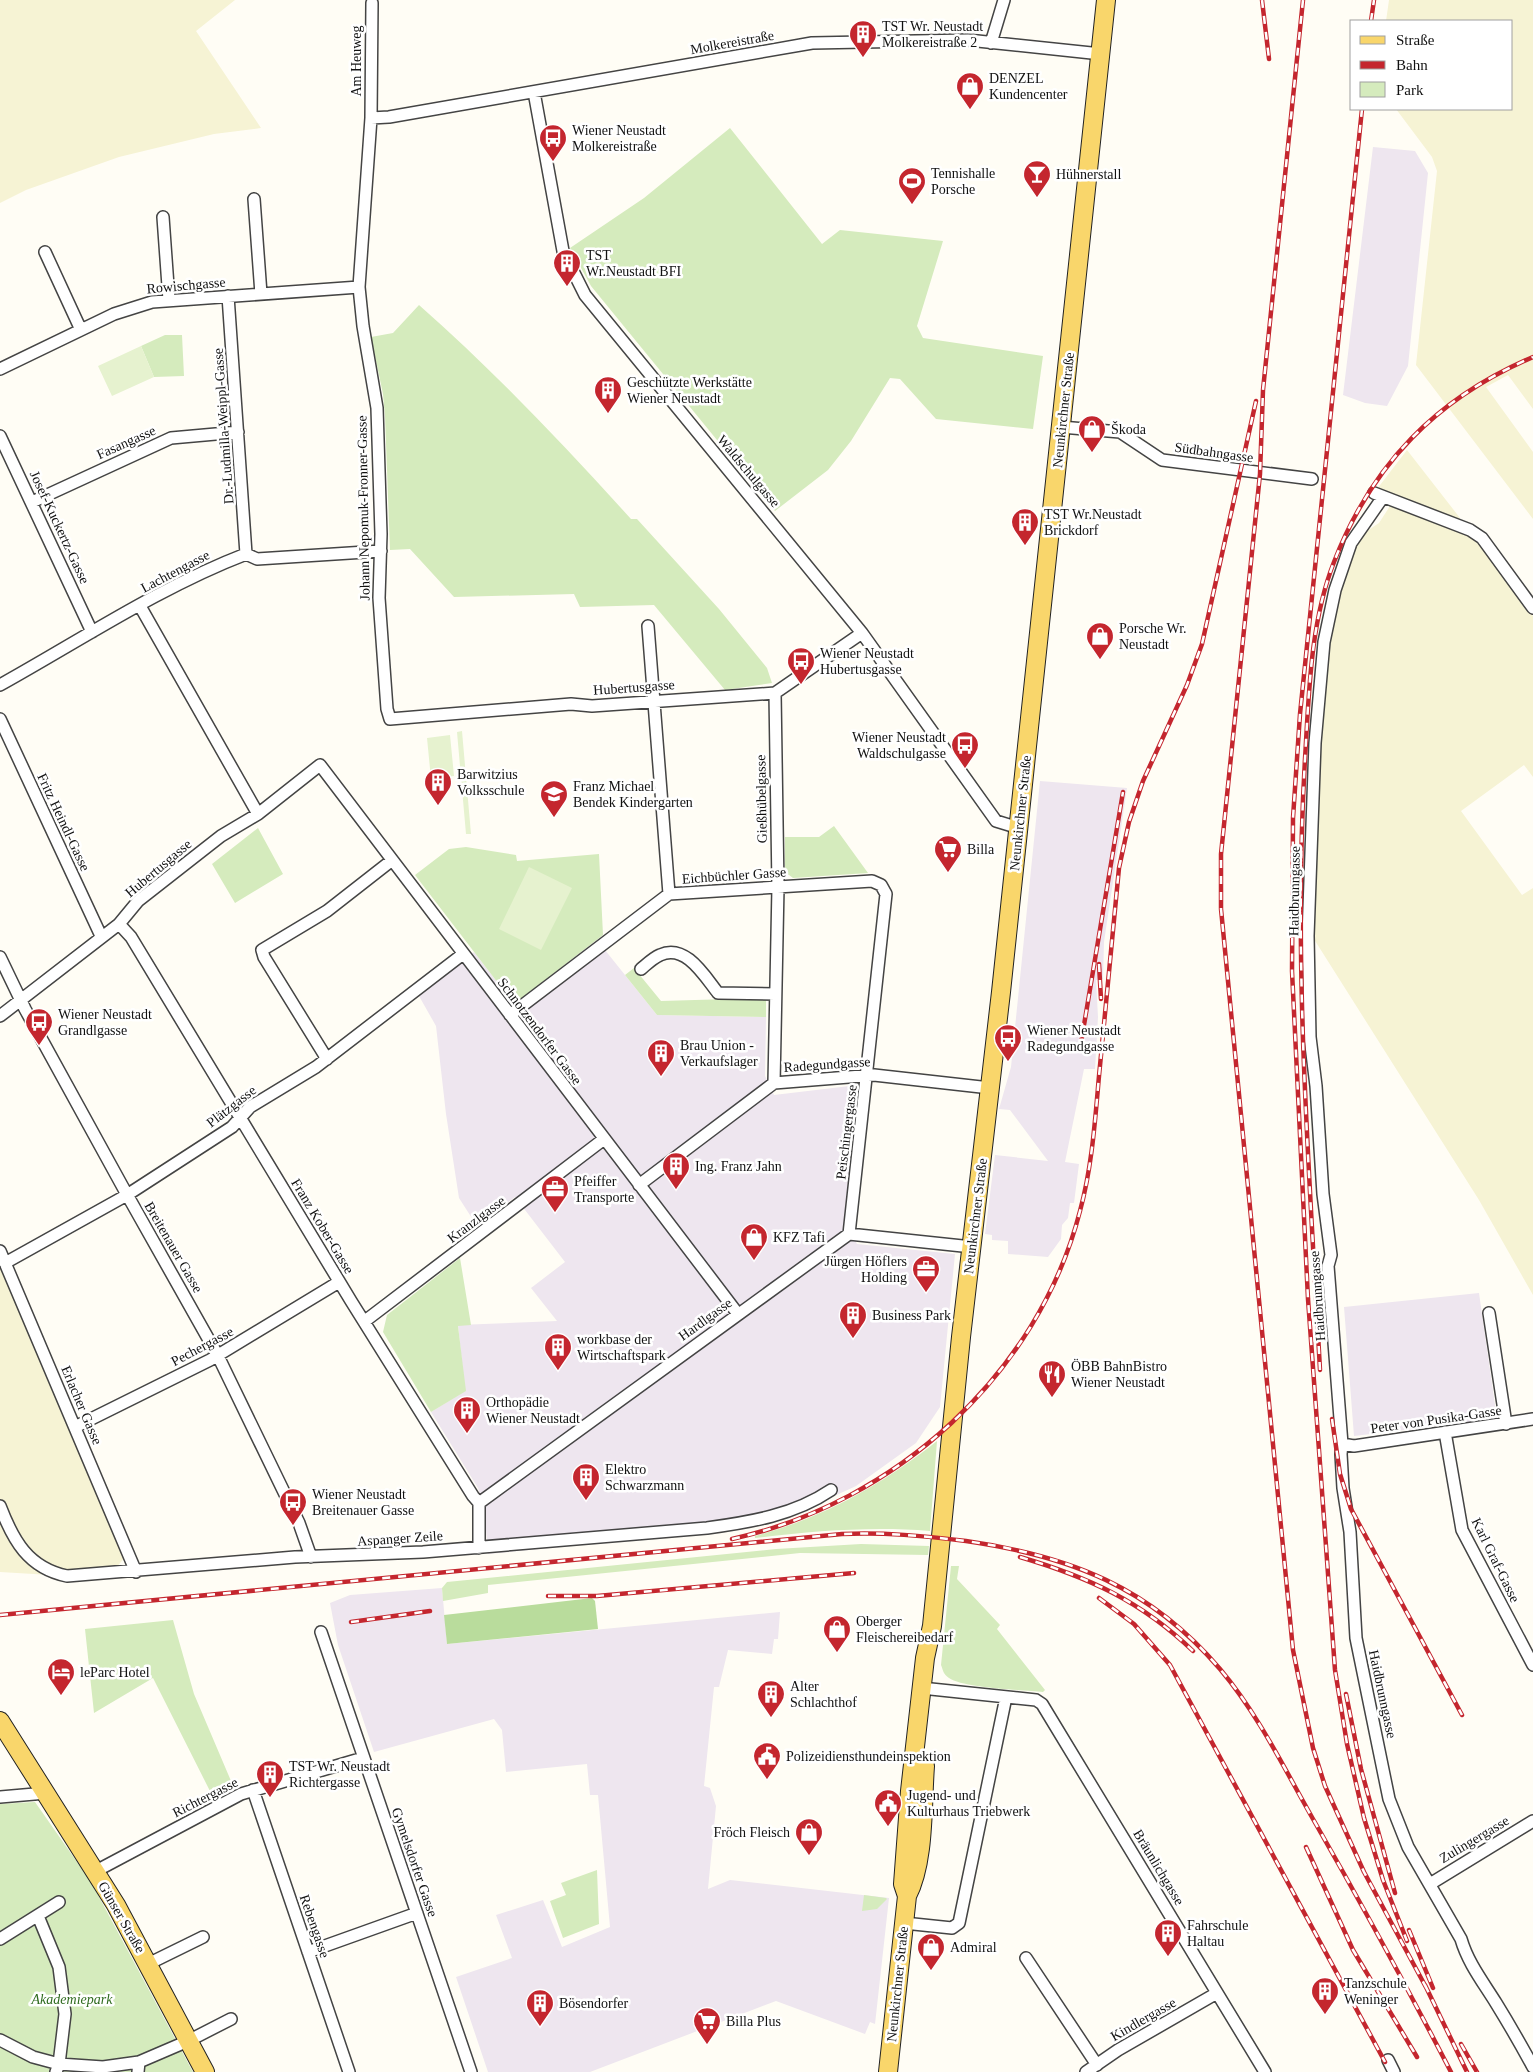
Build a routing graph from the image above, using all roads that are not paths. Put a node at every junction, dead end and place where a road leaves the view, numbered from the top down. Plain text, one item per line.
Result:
1 (1004, 0) edge
2 (1106, 0) edge
3 (372, 3) dead end
4 (991, 43) junction
5 (1101, 54) junction
6 (534, 92) junction
7 (371, 118) junction
8 (254, 199) dead end
9 (163, 217) dead end
10 (45, 252) dead end
11 (359, 287) junction
12 (262, 294) junction
13 (228, 296) junction
14 (169, 300) junction
15 (81, 330) junction
16 (0, 369) edge
17 (1061, 427) junction
18 (238, 432) junction
19 (0, 436) edge
20 (1312, 479) dead end
21 (32, 502) junction
22 (381, 551) junction
23 (246, 554) junction
24 (140, 606) junction
25 (1533, 608) edge
26 (648, 626) dead end
27 (92, 632) junction
28 (862, 633) junction
29 (0, 685) edge
30 (775, 693) junction
31 (654, 700) junction
32 (0, 719) edge
33 (390, 719) joint
34 (320, 766) joint
35 (258, 814) junction
36 (1019, 828) junction
37 (391, 861) junction
38 (881, 885) joint
39 (778, 886) junction
40 (669, 894) junction
41 (119, 924) junction
42 (101, 936) junction
43 (463, 954) junction
44 (0, 957) edge
45 (640, 969) dead end
46 (775, 994) junction
47 (21, 1000) junction
48 (0, 1016) edge
49 (510, 1016) junction
50 (327, 1059) junction
51 (867, 1075) junction
52 (774, 1084) junction
53 (990, 1088) junction
54 (241, 1118) junction
55 (604, 1139) junction
56 (639, 1185) junction
57 (127, 1195) junction
58 (849, 1234) junction
59 (972, 1247) junction
60 (0, 1250) edge
61 (5, 1263) junction
62 (340, 1282) junction
63 (1489, 1313) dead end
64 (738, 1314) junction
65 (365, 1321) junction
66 (218, 1356) junction
67 (1533, 1420) edge
68 (1506, 1424) junction
69 (75, 1427) junction
70 (1444, 1432) junction
71 (1342, 1444) junction
72 (831, 1490) dead end
73 (479, 1503) junction
74 (0, 1506) edge
75 (479, 1548) junction
76 (311, 1557) junction
77 (136, 1572) junction
78 (932, 1626) junction
79 (321, 1632) dead end
80 (1531, 1658) edge
81 (931, 1689) junction
82 (1006, 1697) junction
83 (0, 1721) edge
84 (363, 1758) junction
85 (253, 1790) junction
86 (46, 1794) junction
87 (0, 1797) edge
88 (1533, 1820) edge
89 (96, 1871) junction
90 (1430, 1884) junction
91 (907, 1896) junction
92 (60, 1902) dead end
93 (417, 1913) junction
94 (38, 1916) junction
95 (904, 1923) junction
96 (203, 1937) dead end
97 (0, 1940) edge
98 (308, 1952) junction
99 (1026, 1958) dead end
100 (148, 1964) junction
101 (1217, 1993) junction
102 (231, 2019) dead end
103 (0, 2040) edge
104 (188, 2041) junction
105 (1388, 2060) dead end
106 (1531, 2060) edge
107 (1096, 2065) junction
108 (139, 2067) edge
109 (58, 2068) edge
110 (205, 2072) edge
111 (349, 2072) edge
112 (471, 2072) edge
113 (888, 2072) edge
114 (1086, 2072) edge
115 (1265, 2072) edge
116 (1394, 2072) edge

1 - 4 street
2 - 5 main road, Neunkirchner Straße
3 - 7 street, Am Heuweg
4 - 5 street, Molkereistraße
4 - 6 street, Molkereistraße
5 - 17 main road, Neunkirchner Straße
6 - 7 street, Molkereistraße
6 - 28 street, Waldschulgasse
7 - 11 street, Johann Nepomuk-Fronner-Gasse
8 - 12 street
9 - 14 street
10 - 15 street
11 - 12 street, Rowischgasse
11 - 22 street, Johann Nepomuk-Fronner-Gasse
12 - 13 street, Rowischgasse
13 - 14 street, Rowischgasse
13 - 18 street, Dr.-Ludmilla-Weippl-Gasse
14 - 15 street, Rowischgasse
15 - 16 street, Rowischgasse
17 - 20 street, Südbahngasse
17 - 36 main road, Neunkirchner Straße
18 - 21 street, Fasangasse
18 - 23 street, Dr.-Ludmilla-Weippl-Gasse
19 - 21 street, Josef-Kuckertz-Gasse
21 - 27 street, Josef-Kuckertz-Gasse
22 - 23 street
22 - 33 street, Johann Nepomuk-Fronner-Gasse
23 - 24 street, Lachtengasse
24 - 27 street, Lachtengasse
24 - 35 street
25 - 71 street, Haidbrunngasse
26 - 31 street
27 - 29 street, Lachtengasse
28 - 30 street
28 - 36 street, Waldschulgasse
30 - 31 street, Hubertusgasse
30 - 39 street, Gießhübelgasse
31 - 33 street, Hubertusgasse
31 - 40 street
32 - 42 street, Fritz Heindl-Gasse
34 - 35 street, Hubertusgasse
34 - 37 street, Schnotzendorfer Gasse
35 - 41 street, Hubertusgasse
36 - 53 main road, Neunkirchner Straße
37 - 43 street, Schnotzendorfer Gasse
37 - 50 street
38 - 39 street, Eichbüchler Gasse
38 - 51 street, Peischingergasse
39 - 40 street, Eichbüchler Gasse
39 - 46 street, Gießhübelgasse
40 - 49 street, Eichbüchler Gasse
41 - 42 street, Hubertusgasse
41 - 54 street, Franz Kober-Gasse
42 - 47 street, Hubertusgasse
43 - 49 street, Schnotzendorfer Gasse
43 - 50 street, Plätzgasse
44 - 47 street, Breitenauer Gasse
45 - 46 street
46 - 52 street, Gießhübelgasse
47 - 48 street, Hubertusgasse
47 - 57 street, Breitenauer Gasse
49 - 55 street, Schnotzendorfer Gasse
50 - 54 street, Plätzgasse
51 - 52 street, Radegundgasse
51 - 53 street, Radegundgasse
51 - 58 street, Peischingergasse
52 - 56 street, Radegundgasse
53 - 59 main road, Neunkirchner Straße
54 - 57 street, Plätzgasse
54 - 62 street, Franz Kober-Gasse
55 - 56 street, Schnotzendorfer Gasse
55 - 65 street, Kranzlgasse
56 - 64 street, Schnotzendorfer Gasse
57 - 61 street, Plätzgasse
57 - 66 street, Breitenauer Gasse
58 - 59 street
58 - 64 street, Hardlgasse
59 - 78 main road, Neunkirchner Straße
60 - 61 street, Erlacher Gasse
61 - 69 street, Erlacher Gasse
62 - 65 street, Franz Kober-Gasse
62 - 66 street, Pechergasse
63 - 68 street
64 - 73 street, Hardlgasse
65 - 73 street, Franz Kober-Gasse
66 - 69 street, Pechergasse
66 - 76 street, Breitenauer Gasse
67 - 68 street, Peter von Pusika-Gasse
68 - 70 street, Peter von Pusika-Gasse
69 - 77 street, Erlacher Gasse
70 - 71 street, Peter von Pusika-Gasse
70 - 80 street, Karl Graf-Gasse
71 - 90 street, Haidbrunngasse
72 - 75 street, Aspanger Zeile
73 - 75 street
74 - 77 street, Aspanger Zeile
75 - 76 street, Aspanger Zeile
76 - 77 street, Aspanger Zeile
78 - 81 main road, Neunkirchner Straße
78 - 91 main road, Neunkirchner Straße
79 - 84 street, Gymelsdorfer Gasse
81 - 82 street
81 - 91 main road, Neunkirchner Straße
82 - 95 street
82 - 101 street, Bräunlichgasse
83 - 86 main road, Günser Straße
84 - 85 street, Richtergasse
84 - 93 street, Gymelsdorfer Gasse
85 - 89 street, Richtergasse
85 - 98 street, Rebengasse
86 - 87 street
86 - 89 main road, Günser Straße
88 - 90 street, Zulingergasse
89 - 100 main road, Günser Straße
90 - 106 street, Haidbrunngasse
91 - 95 main road, Neunkirchner Straße
92 - 94 street
93 - 98 street
93 - 112 street, Gymelsdorfer Gasse
94 - 97 street
94 - 109 street
95 - 113 main road, Neunkirchner Straße
96 - 100 street, Günser Straße
98 - 111 street, Rebengasse
99 - 107 street
100 - 104 main road, Günser Straße
101 - 107 street, Kindlergasse
101 - 115 street, Bräunlichgasse
102 - 104 street
103 - 109 street
104 - 108 street
104 - 110 main road, Günser Straße
105 - 116 street
107 - 114 street, Kindlergasse
108 - 109 street

